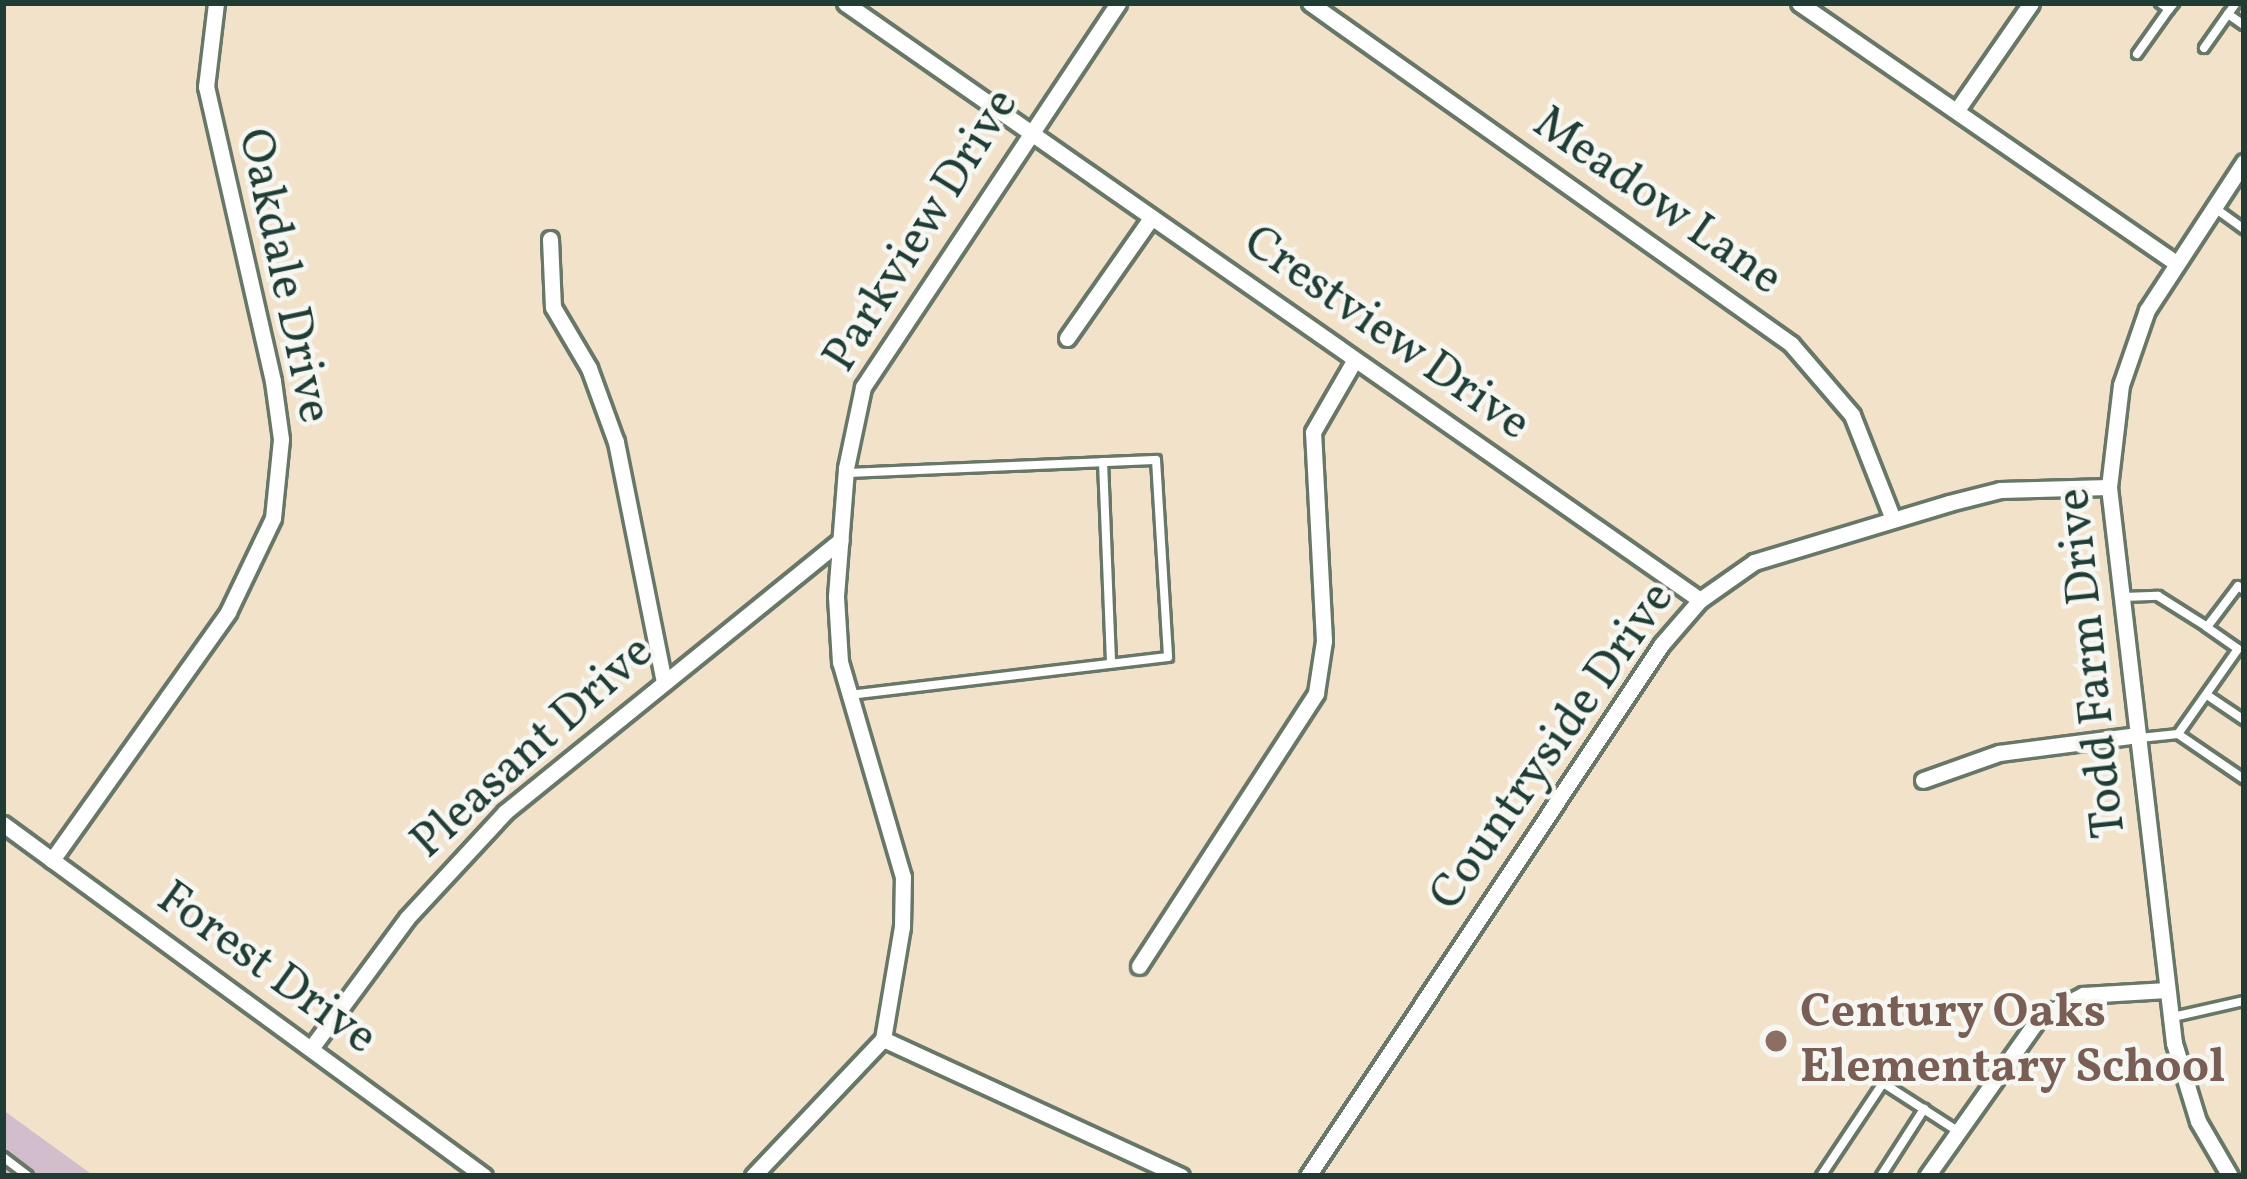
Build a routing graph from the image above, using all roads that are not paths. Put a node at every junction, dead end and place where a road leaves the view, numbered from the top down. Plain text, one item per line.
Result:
1 (216, 3) edge
2 (845, 3) edge
3 (1118, 3) edge
4 (1310, 3) edge
5 (1799, 3) edge
6 (2031, 3) edge
7 (2236, 3) edge
8 (2167, 5) edge
9 (2228, 14) junction
10 (2244, 26) edge
11 (2204, 48) dead end
12 (2137, 55) dead end
13 (1957, 110) junction
14 (1030, 130) junction
15 (2244, 163) edge
16 (2213, 207) junction
17 (1151, 218) junction
18 (2244, 230) edge
19 (550, 238) dead end
20 (2174, 262) junction
21 (1067, 338) dead end
22 (1354, 361) junction
23 (1103, 462) junction
24 (846, 473) junction
25 (2109, 487) junction
26 (1893, 519) junction
27 (841, 541) junction
28 (2244, 590) edge
29 (2123, 597) junction
30 (1700, 600) junction
31 (2207, 627) junction
32 (2241, 651) edge
33 (1111, 664) junction
34 (664, 682) junction
35 (848, 695) junction
36 (2207, 695) junction
37 (2244, 720) edge
38 (2178, 734) junction
39 (2138, 737) junction
40 (2244, 779) edge
41 (1923, 780) dead end
42 (3, 824) edge
43 (52, 860) junction
44 (1139, 966) dead end
45 (2167, 990) junction
46 (2244, 1001) edge
47 (2171, 1017) junction
48 (883, 1039) junction
49 (311, 1047) junction
50 (1924, 1109) junction
51 (1957, 1131) junction
52 (3, 1156) edge
53 (28, 1176) edge
54 (484, 1176) edge
55 (753, 1176) edge
56 (1181, 1176) edge
57 (1308, 1176) edge
58 (1820, 1176) edge
59 (1881, 1176) edge
60 (1927, 1176) edge
61 (2230, 1176) edge

1 - 43 street, Oakdale Drive
2 - 14 street
3 - 14 street, Parkview Drive
4 - 26 street, Meadow Lane
5 - 13 street
6 - 13 street
7 - 9 lane
8 - 12 lane
9 - 10 lane
9 - 11 lane
13 - 20 street
14 - 17 street, Crestview Drive
14 - 24 street, Parkview Drive
15 - 16 street, Todd Farm Drive
16 - 18 lane
16 - 20 street, Todd Farm Drive
17 - 21 street
17 - 22 street, Crestview Drive
19 - 34 street
20 - 25 street, Todd Farm Drive
22 - 30 street, Crestview Drive
22 - 44 street
23 - 24 lane
23 - 33 lane
23 - 33 lane
24 - 27 street, Parkview Drive
25 - 26 street, Countryside Drive
25 - 29 street, Todd Farm Drive
26 - 30 street, Countryside Drive
27 - 34 street, Pleasant Drive
27 - 35 street, Parkview Drive
28 - 31 lane
29 - 31 lane
29 - 39 street, Todd Farm Drive
30 - 57 street, Countryside Drive
31 - 32 lane
32 - 36 lane
33 - 35 lane
34 - 49 street, Pleasant Drive
35 - 48 street, Parkview Drive
36 - 37 lane
36 - 38 lane
38 - 39 lane
38 - 40 lane
39 - 41 street
39 - 45 street, Todd Farm Drive
42 - 43 street, Forest Drive
43 - 49 street, Forest Drive
45 - 47 street, Todd Farm Drive
45 - 51 street
46 - 47 lane
47 - 61 street, Todd Farm Drive
48 - 55 street
48 - 56 street
49 - 54 street, Forest Drive
50 - 51 lane
50 - 58 lane
50 - 59 lane
51 - 60 street
52 - 53 lane

